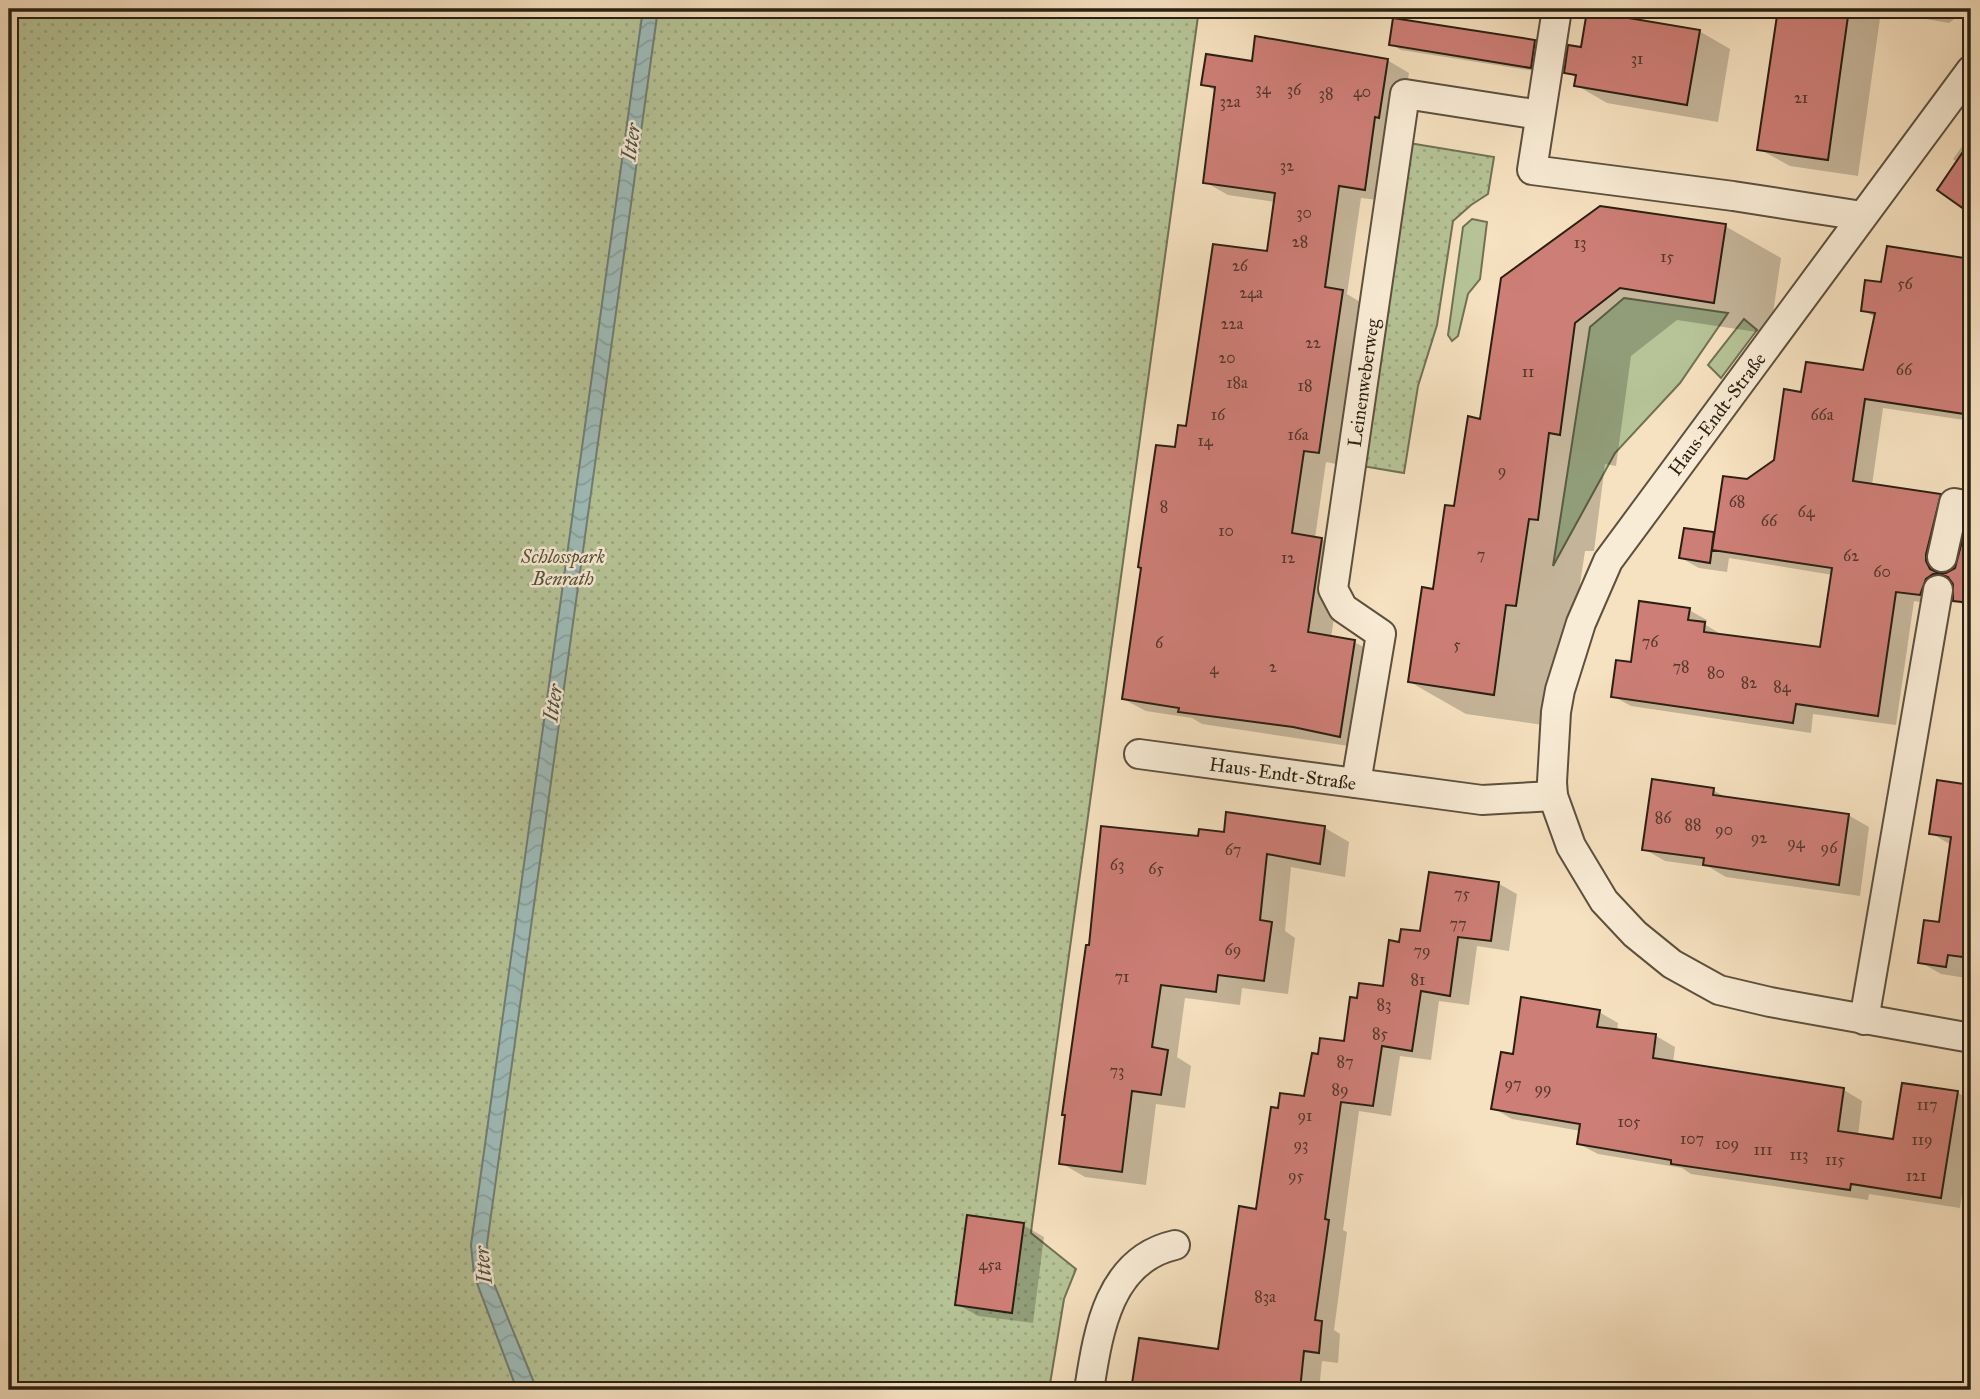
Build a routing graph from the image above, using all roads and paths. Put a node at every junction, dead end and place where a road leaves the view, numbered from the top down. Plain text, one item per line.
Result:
1 (1557, 9) edge
2 (1971, 70) edge
3 (1540, 116) junction
4 (1862, 216) junction
5 (1971, 506) edge
6 (1942, 557) dead end
7 (1938, 590) dead end
8 (1139, 754) dead end
9 (1356, 783) junction
10 (1553, 796) junction
11 (1864, 1020) junction
12 (1971, 1038) edge
13 (1175, 1245) dead end
14 (1089, 1390) edge

1 - 3 street
2 - 4 street, Haus-Endt-Straße
3 - 4 street
3 - 9 street, Leinenweberweg
4 - 10 street, Haus-Endt-Straße
5 - 6 street
7 - 11 street
8 - 9 street, Haus-Endt-Straße
9 - 10 street, Haus-Endt-Straße
10 - 11 street, Haus-Endt-Straße
11 - 12 street, Haus-Endt-Straße
13 - 14 street

